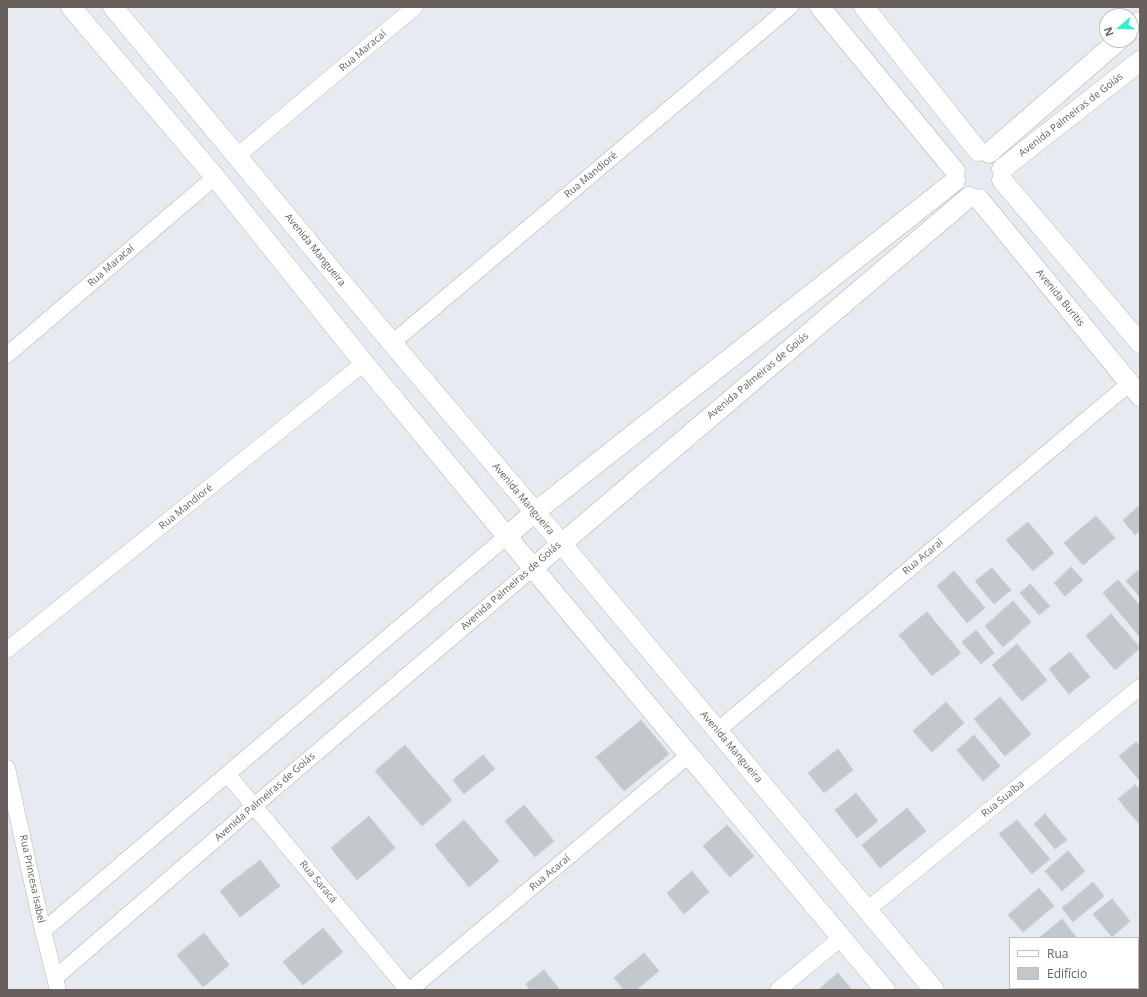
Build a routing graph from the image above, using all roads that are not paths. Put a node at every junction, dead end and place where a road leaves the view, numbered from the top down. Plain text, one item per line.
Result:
1 (71, 7) edge
2 (113, 7) edge
3 (415, 7) edge
4 (790, 7) edge
5 (820, 7) edge
6 (864, 7) edge
7 (1109, 48) edge
8 (1140, 61) edge
9 (983, 152) junction
10 (237, 156) junction
11 (1002, 175) junction
12 (955, 176) junction
13 (214, 177) junction
14 (974, 198) junction
15 (392, 343) junction
16 (1140, 343) edge
17 (7, 356) edge
18 (364, 363) junction
19 (1135, 390) edge
20 (535, 512) junction
21 (507, 536) junction
22 (561, 543) junction
23 (533, 568) junction
24 (7, 650) edge
25 (1140, 687) edge
26 (717, 731) junction
27 (689, 755) junction
28 (7, 768) edge
29 (228, 775) junction
30 (254, 806) junction
31 (867, 910) junction
32 (43, 931) junction
33 (841, 938) junction
34 (57, 984) edge
35 (409, 990) edge
36 (778, 990) edge
37 (885, 990) edge
38 (934, 990) edge

1 - 13 street
2 - 10 street, Avenida Mangueira
3 - 10 street, Rua Maracaí
4 - 15 street, Rua Mandioré
5 - 12 street
6 - 9 street
7 - 9 street
8 - 11 street, Avenida Palmeiras de Goiás
9 - 11 street
9 - 12 street
10 - 15 street, Avenida Mangueira
11 - 14 street
11 - 16 street
12 - 14 street
12 - 20 street
13 - 17 street, Rua Maracaí
13 - 18 street
14 - 19 street, Avenida Buritis
14 - 22 street, Avenida Palmeiras de Goiás
15 - 20 street, Avenida Mangueira
18 - 21 street
18 - 24 street, Rua Mandioré
19 - 26 street, Rua Acaraí
20 - 21 street
20 - 22 street, Avenida Mangueira
21 - 23 street
21 - 29 street
22 - 23 street, Avenida Palmeiras de Goiás
22 - 26 street, Avenida Mangueira
23 - 27 street
23 - 30 street, Avenida Palmeiras de Goiás
25 - 31 street, Rua Suaíba
26 - 31 street, Avenida Mangueira
27 - 33 street
27 - 35 street, Rua Acaraí
28 - 32 street, Rua Princesa Isabel
29 - 30 street, Rua Saracá
29 - 32 street
30 - 34 street, Avenida Palmeiras de Goiás
30 - 35 street, Rua Saracá
31 - 38 street, Avenida Mangueira
32 - 34 street, Rua Princesa Isabel
33 - 36 street
33 - 37 street

